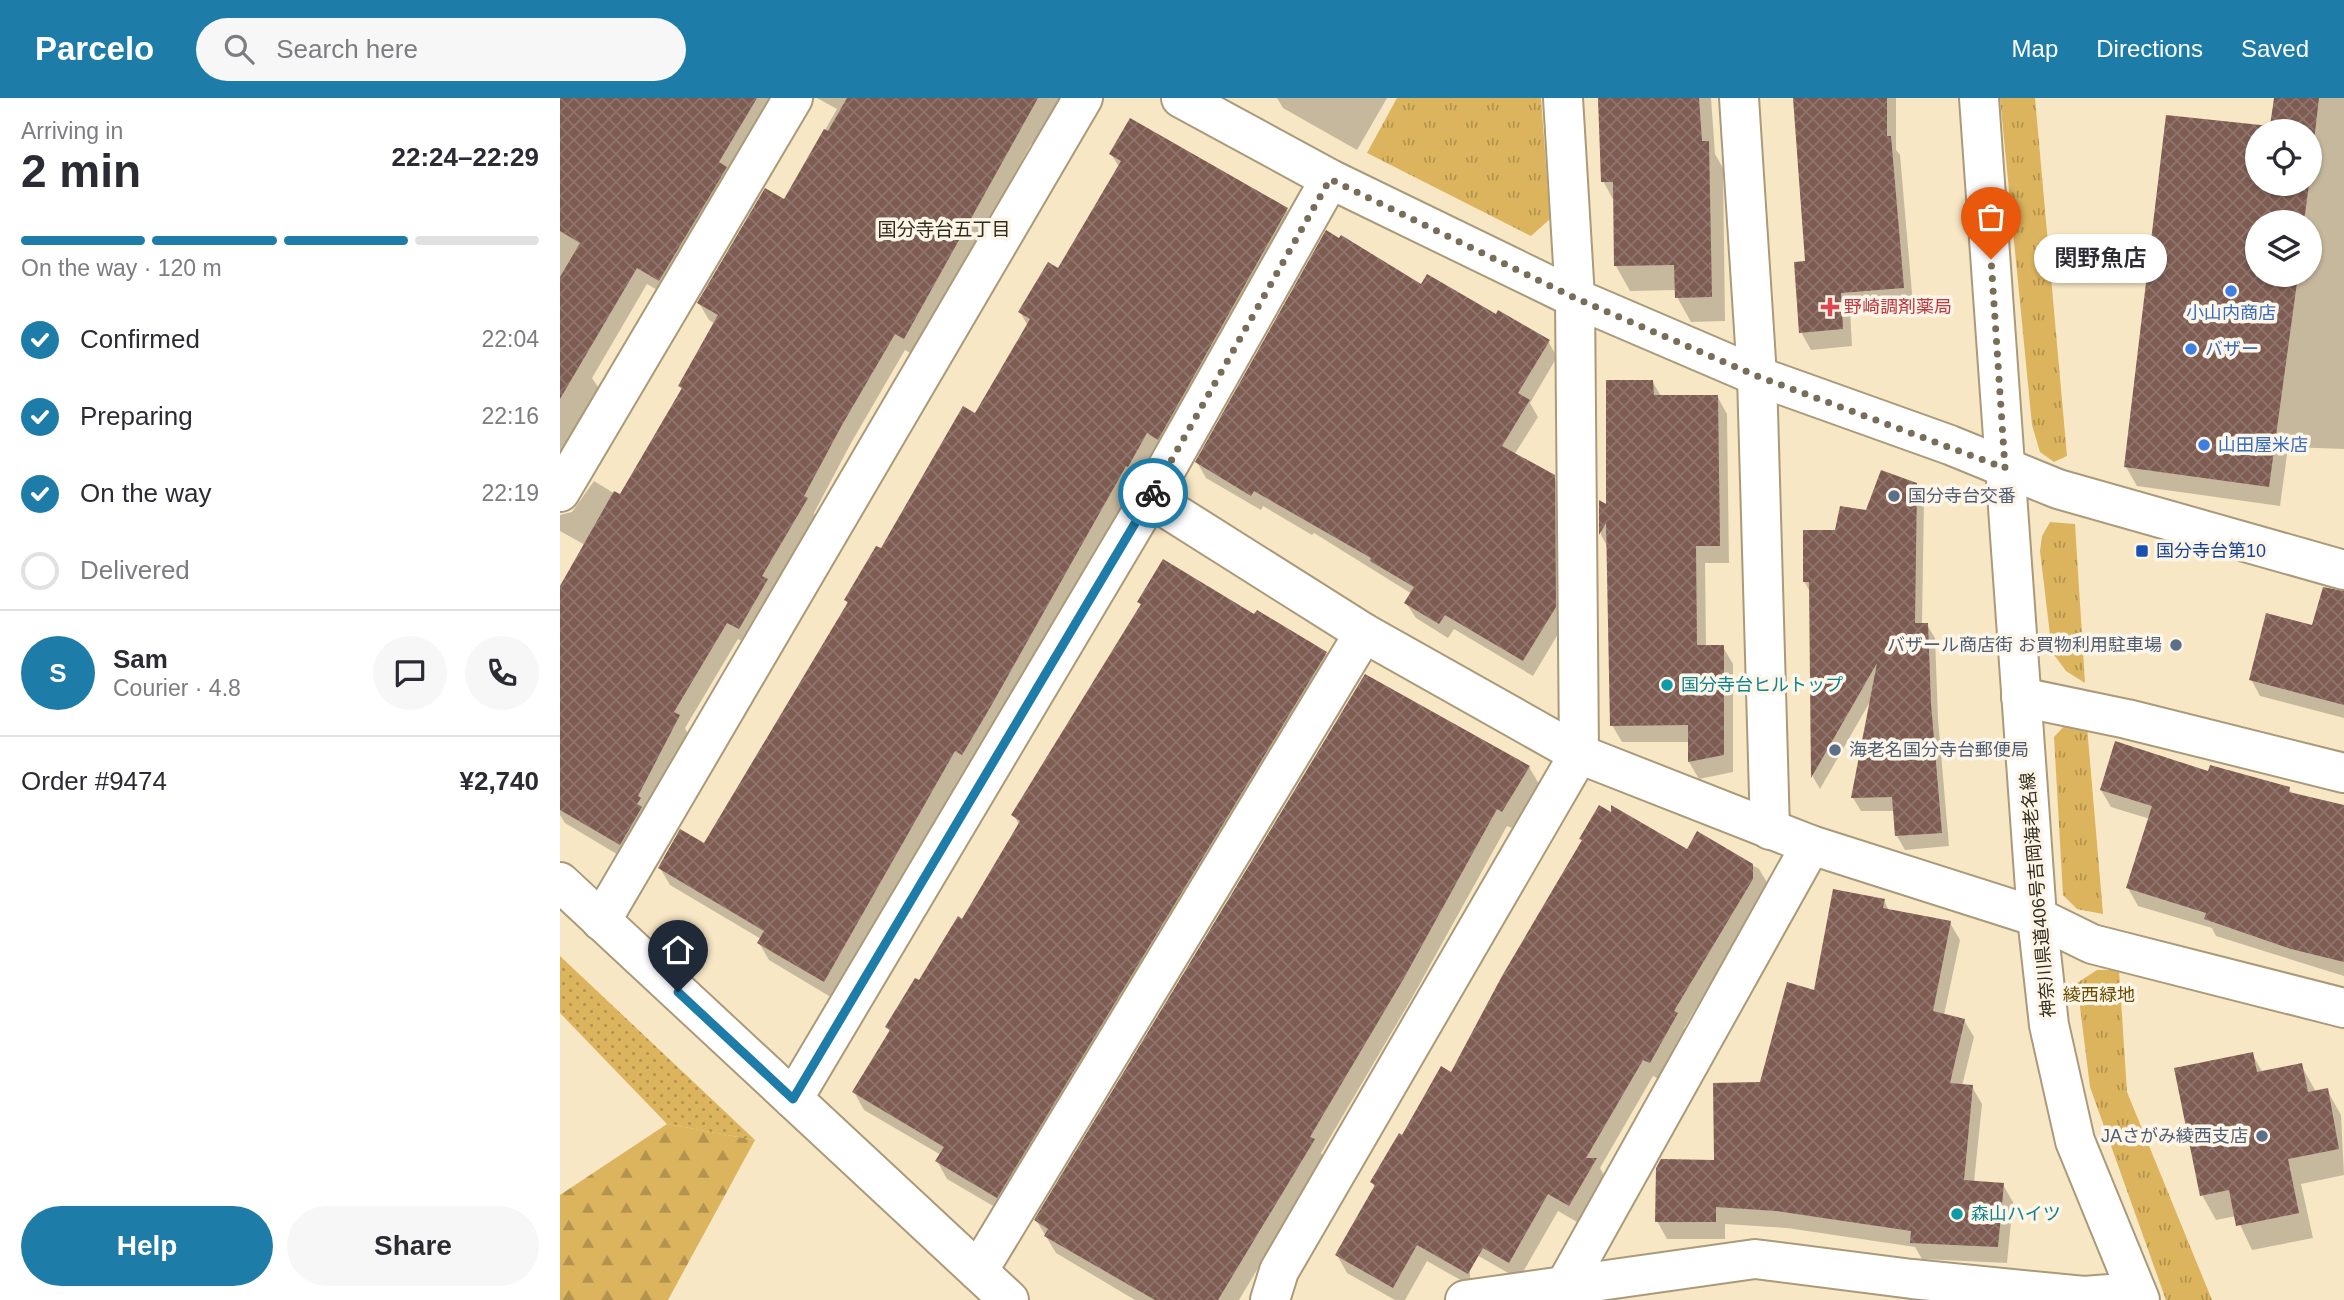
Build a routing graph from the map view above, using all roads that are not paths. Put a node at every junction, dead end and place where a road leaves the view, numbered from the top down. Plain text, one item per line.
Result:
1 (793, 98) edge
2 (1083, 98) edge
3 (1181, 98) edge
4 (1563, 98) edge
5 (1739, 98) edge
6 (1979, 98) edge
7 (1330, 179) junction
8 (1575, 298) junction
9 (1757, 376) junction
10 (2005, 468) junction
11 (560, 492) edge
12 (1150, 498) junction
13 (2344, 570) edge
14 (1364, 633) junction
15 (2021, 697) junction
16 (1579, 754) junction
17 (2344, 773) edge
18 (1770, 830) junction
19 (1811, 845) junction
20 (560, 882) edge
21 (2037, 917) junction
22 (601, 921) junction
23 (2344, 1008) edge
24 (793, 1099) junction
25 (978, 1271) junction
26 (1566, 1284) junction
27 (1916, 1290) edge
28 (2138, 1296) edge
29 (1009, 1300) edge
30 (1270, 1300) edge
31 (1465, 1300) edge

1 - 11 street
2 - 22 street
3 - 7 street
4 - 8 street
5 - 9 street
6 - 10 street, 神奈川県道406号吉岡海老名線
7 - 8 street
7 - 12 street
8 - 9 street
8 - 16 street
9 - 10 street
9 - 18 street
10 - 13 street
10 - 15 street, 神奈川県道406号吉岡海老名線
12 - 14 street
12 - 24 street
14 - 16 street
14 - 25 street
15 - 17 street
15 - 21 street, 神奈川県道406号吉岡海老名線
16 - 18 street
16 - 30 street
18 - 19 street
19 - 21 street
19 - 26 street
20 - 22 street
21 - 23 street
21 - 28 street, 神奈川県道406号吉岡海老名線
22 - 24 street
24 - 25 street
25 - 29 street
26 - 27 street
26 - 31 street
27 - 28 street

